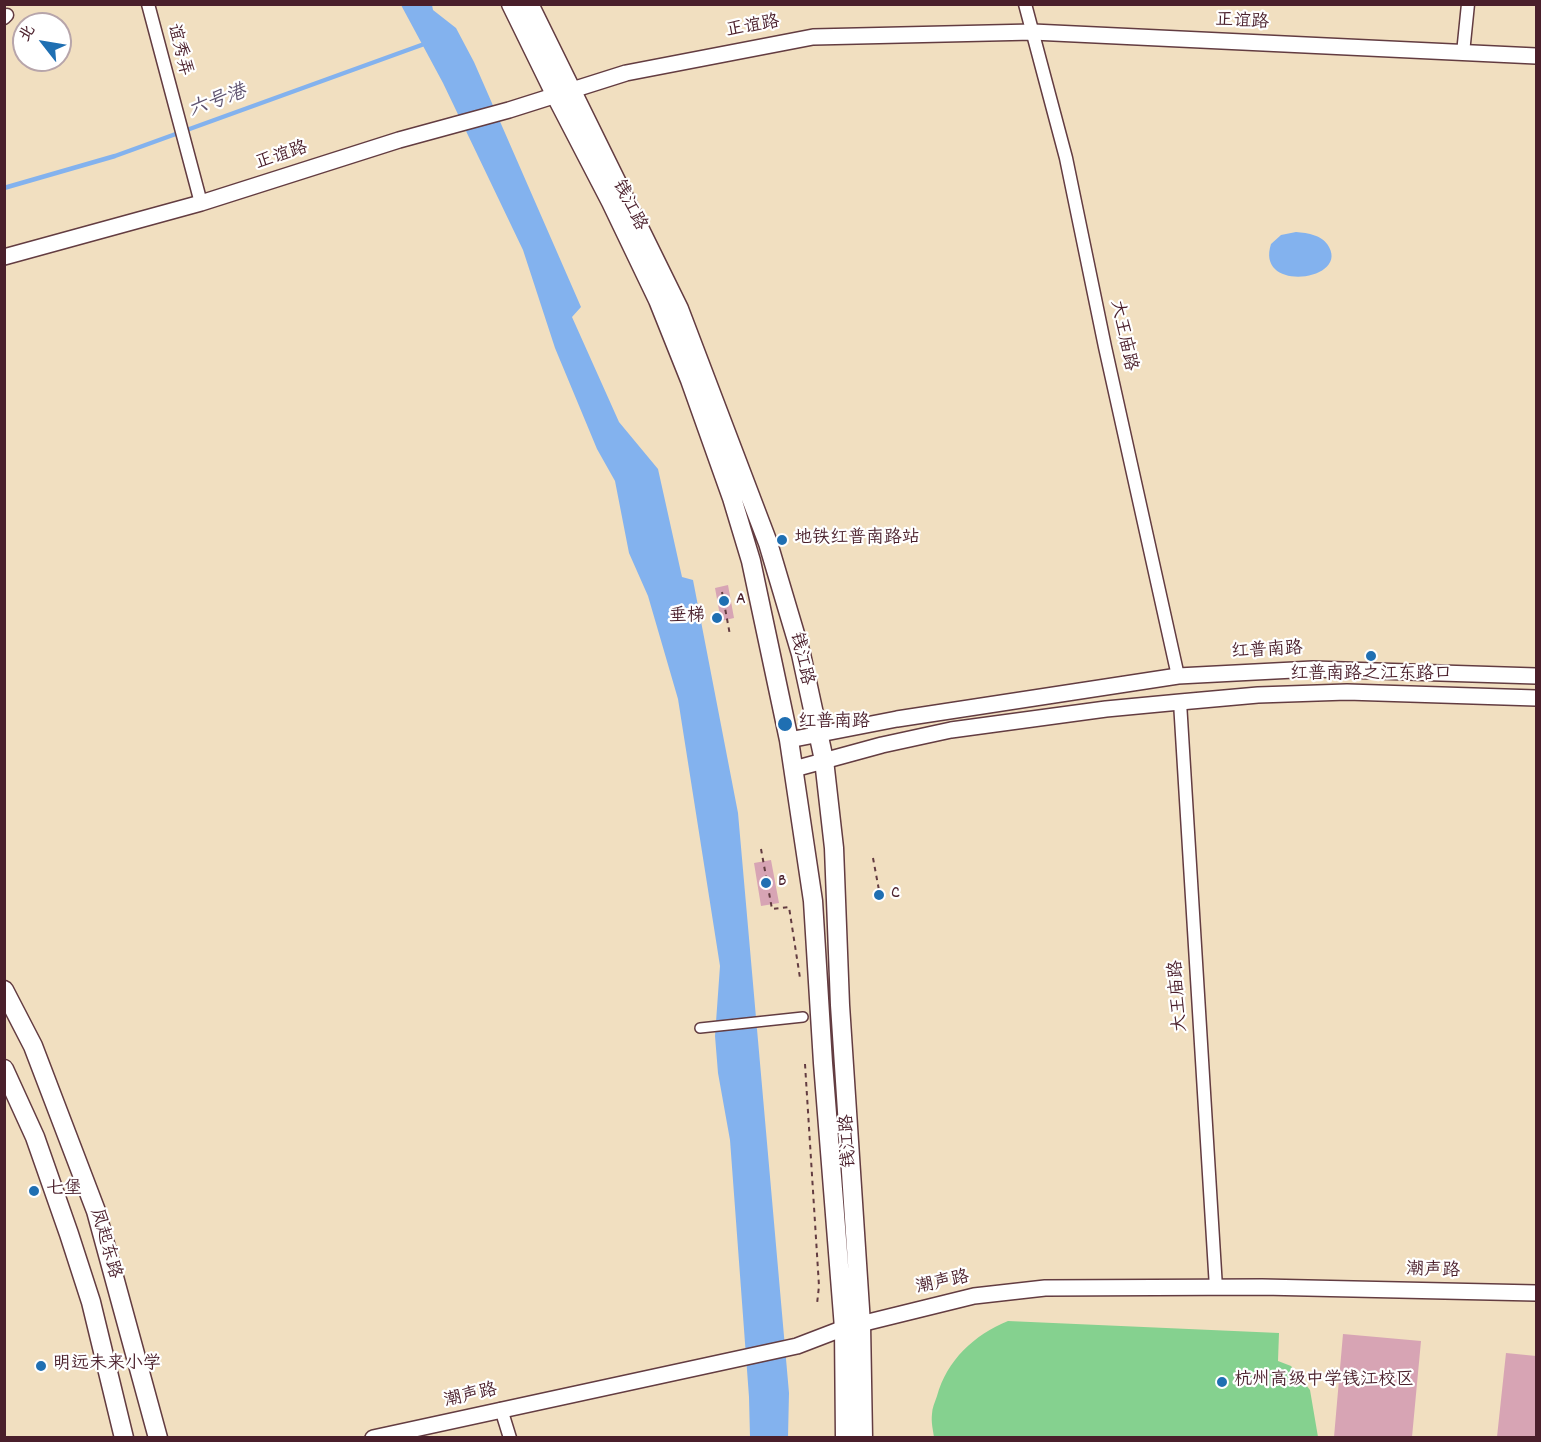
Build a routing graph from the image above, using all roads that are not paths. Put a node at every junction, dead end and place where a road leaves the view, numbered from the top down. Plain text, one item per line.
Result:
1 (147, 4) edge
2 (511, 4) edge
3 (528, 4) edge
4 (1025, 4) edge
5 (1468, 4) edge
6 (1033, 32) junction
7 (1463, 53) junction
8 (1536, 56) edge
9 (563, 93) junction
10 (201, 203) junction
11 (4, 257) edge
12 (1178, 676) junction
13 (1536, 676) edge
14 (1536, 698) edge
15 (1180, 702) junction
16 (819, 735) junction
17 (789, 740) junction
18 (824, 760) junction
19 (794, 769) junction
20 (4, 990) edge
21 (803, 1017) dead end
22 (700, 1028) dead end
23 (4, 1069) edge
24 (1216, 1288) junction
25 (1536, 1293) edge
26 (853, 1326) junction
27 (501, 1410) junction
28 (124, 1437) edge
29 (158, 1437) edge
30 (373, 1437) edge
31 (510, 1437) edge
32 (845, 1437) edge
33 (863, 1437) edge

1 - 10 street, 谊秀弄
2 - 9 main road, 钱江路
3 - 9 main road, 钱江路
4 - 6 street, 大王庙路
5 - 7 street
6 - 7 street, 正谊路
6 - 9 street, 正谊路
6 - 12 street, 大王庙路
7 - 8 street, 正谊路
9 - 10 street, 正谊路
9 - 16 main road, 钱江路
9 - 17 main road, 钱江路
10 - 11 street, 正谊路
12 - 13 street, 红普南路
12 - 16 street, 红普南路
14 - 15 street
15 - 18 street
15 - 24 street, 大王庙路
16 - 17 street, 红普南路
16 - 18 main road, 钱江路
17 - 19 main road, 钱江路
18 - 19 street
18 - 26 main road, 钱江路
19 - 26 main road, 钱江路
20 - 29 main road, 凤起东路
21 - 22 street
23 - 28 main road, 凤起东路
24 - 25 street, 潮声路
24 - 26 street, 潮声路
26 - 27 street, 潮声路
26 - 32 main road, 钱江路
26 - 33 main road, 钱江路
27 - 30 street, 潮声路
27 - 31 street

